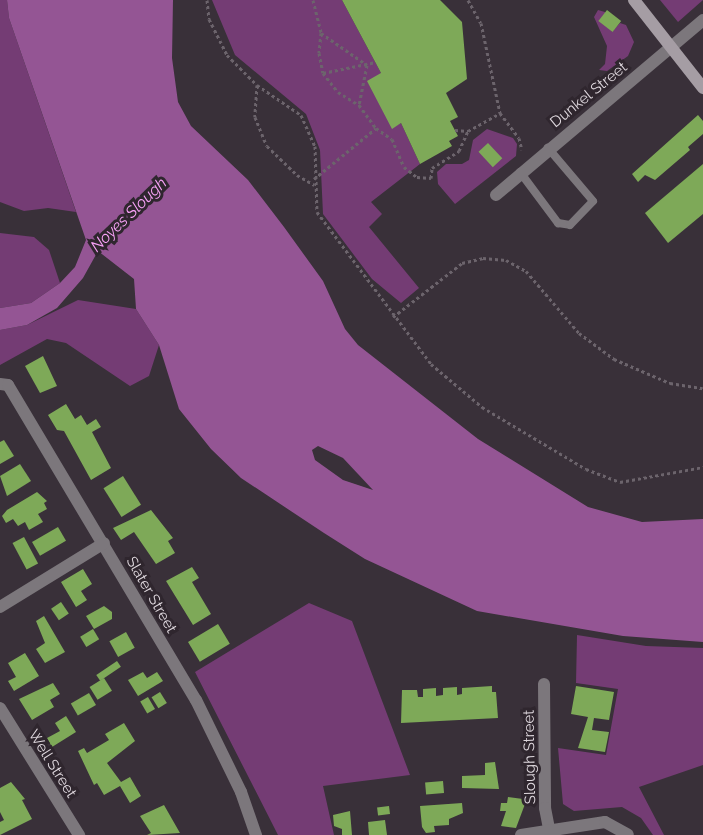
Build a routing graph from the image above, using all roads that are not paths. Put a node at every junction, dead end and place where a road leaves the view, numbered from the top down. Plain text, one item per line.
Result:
1 (634, 0) edge
2 (703, 20) edge
3 (672, 47) junction
4 (703, 88) edge
5 (548, 148) junction
6 (520, 172) junction
7 (496, 195) dead end
8 (0, 384) edge
9 (104, 543) junction
10 (0, 607) edge
11 (544, 684) dead end
12 (0, 708) edge
13 (549, 828) junction
14 (79, 835) edge
15 (256, 835) edge
16 (521, 835) edge
17 (628, 835) edge

1 - 3 main road
2 - 3 street, Dunkel Street
3 - 4 main road
3 - 5 street, Dunkel Street
5 - 6 street, Dunkel Street
5 - 6 lane
6 - 7 street, Dunkel Street
8 - 9 street, Slater Street
9 - 10 street
9 - 15 street, Slater Street
11 - 13 street, Slough Street
12 - 14 street, Well Street
13 - 16 street
13 - 17 street

